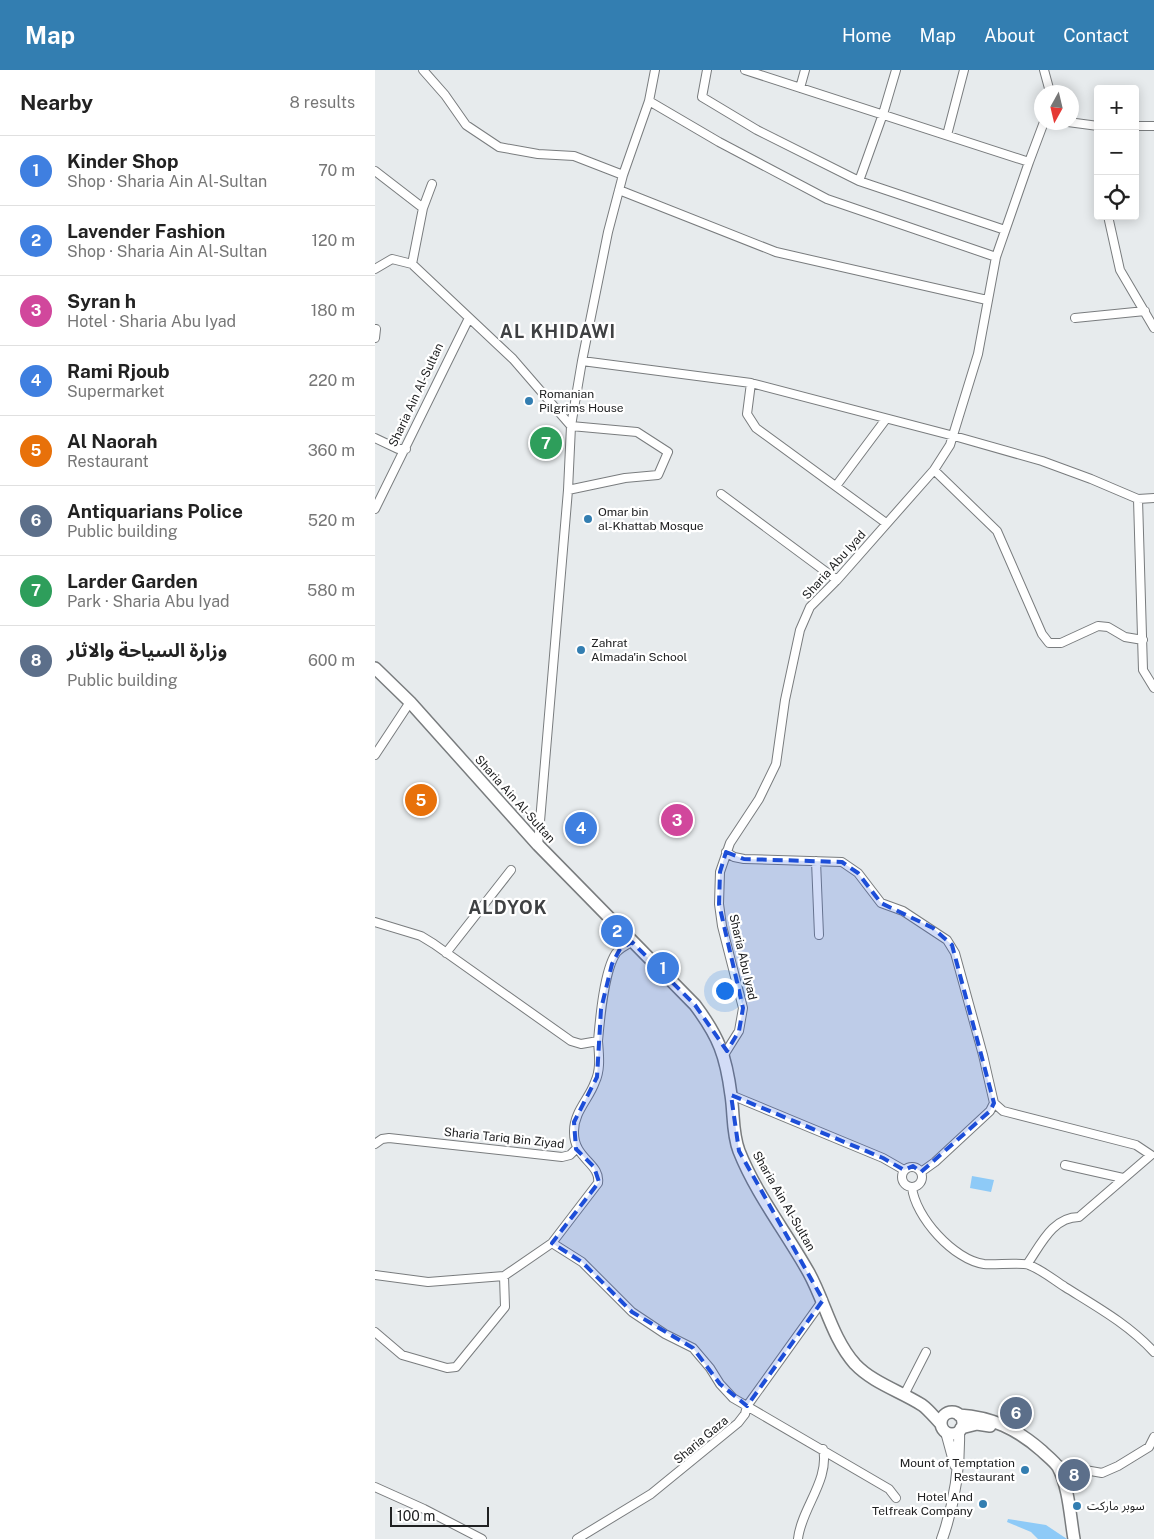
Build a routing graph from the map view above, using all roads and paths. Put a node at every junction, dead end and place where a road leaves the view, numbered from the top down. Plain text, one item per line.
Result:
1 (423, 70) edge
2 (655, 70) edge
3 (707, 70) edge
4 (745, 70) edge
5 (805, 70) edge
6 (896, 70) edge
7 (964, 70) edge
8 (1043, 70) edge
9 (1047, 85) edge
10 (800, 88) junction
11 (649, 101) junction
12 (883, 114) junction
13 (1079, 123) edge
14 (1094, 125) edge
15 (1139, 126) edge
16 (1154, 126) edge
17 (1041, 130) edge
18 (947, 135) junction
19 (1029, 162) junction
20 (375, 171) edge
21 (623, 175) junction
22 (859, 181) junction
23 (432, 184) dead end
24 (619, 190) junction
25 (423, 208) junction
26 (1109, 220) edge
27 (1005, 230) junction
28 (996, 257) junction
29 (412, 264) junction
30 (375, 269) edge
31 (987, 300) junction
32 (1145, 311) junction
33 (469, 318) junction
34 (1075, 318) dead end
35 (1154, 328) edge
36 (376, 329) dead end
37 (375, 338) edge
38 (582, 361) junction
39 (751, 383) junction
40 (886, 419) junction
41 (571, 426) junction
42 (954, 436) junction
43 (375, 438) edge
44 (406, 449) junction
45 (933, 470) junction
46 (836, 486) junction
47 (568, 490) junction
48 (721, 494) dead end
49 (1154, 498) edge
50 (1138, 499) junction
51 (375, 509) edge
52 (886, 523) junction
53 (837, 580) junction
54 (1143, 640) junction
55 (375, 668) edge
56 (1154, 688) edge
57 (410, 702) junction
58 (375, 755) edge
59 (538, 845) junction
60 (726, 852) junction
61 (816, 861) junction
62 (511, 870) dead end
63 (375, 922) edge
64 (819, 936) dead end
65 (632, 942) junction
66 (446, 953) junction
67 (598, 1041) junction
68 (724, 1055) junction
69 (731, 1096) junction
70 (994, 1104) junction
71 (375, 1144) edge
72 (576, 1148) junction
73 (1065, 1165) dead end
74 (904, 1170) junction
75 (921, 1172) junction
76 (1123, 1178) junction
77 (912, 1187) junction
78 (552, 1244) junction
79 (1028, 1263) junction
80 (375, 1275) edge
81 (504, 1276) junction
82 (823, 1300) junction
83 (375, 1332) edge
84 (926, 1352) dead end
85 (1154, 1352) edge
86 (904, 1395) junction
87 (747, 1406) junction
88 (954, 1414) junction
89 (944, 1428) junction
90 (960, 1430) junction
91 (1154, 1436) edge
92 (1027, 1439) junction
93 (823, 1449) junction
94 (1151, 1450) edge
95 (1057, 1465) junction
96 (955, 1479) junction
97 (375, 1487) edge
98 (896, 1498) dead end
99 (482, 1539) edge
100 (577, 1539) edge
101 (798, 1539) edge
102 (942, 1539) edge
103 (1074, 1539) edge

1 - 21 street
2 - 11 street
3 - 22 street
4 - 10 street
5 - 10 street
6 - 12 street
7 - 18 street
8 - 9 street
10 - 12 street
11 - 21 street
11 - 28 street
12 - 18 street
12 - 22 street
13 - 14 street
15 - 16 street
17 - 19 street, Sharia Abu Iyad
18 - 19 street
19 - 27 street, Sharia Abu Iyad
20 - 25 street
21 - 24 street
22 - 27 street
23 - 25 street
24 - 31 street
24 - 38 street
25 - 29 street
26 - 32 street
27 - 28 street, Sharia Abu Iyad
28 - 31 street, Sharia Abu Iyad
29 - 30 street
29 - 33 street
31 - 42 street, Sharia Abu Iyad
32 - 34 street
32 - 35 street
33 - 41 street
33 - 44 street, Sharia Ain Al-Sultan
36 - 37 street
38 - 39 street
38 - 41 street
39 - 40 street
39 - 46 street
40 - 42 street
40 - 46 street
41 - 47 street
41 - 47 street
42 - 45 street, Sharia Abu Iyad
42 - 50 street
43 - 44 street
44 - 51 street, Sharia Ain Al-Sultan
45 - 52 street, Sharia Abu Iyad
45 - 54 street
46 - 52 street
47 - 59 street
48 - 53 street
49 - 50 street
50 - 54 street
52 - 53 street, Sharia Abu Iyad
53 - 60 street, Sharia Abu Iyad
54 - 56 street
55 - 57 main road, Sharia Ain Al-Sultan
57 - 58 street
57 - 59 main road, Sharia Ain Al-Sultan
59 - 65 main road, Sharia Ain Al-Sultan
60 - 61 street
60 - 68 street, Sharia Abu Iyad
61 - 64 street
61 - 70 street
62 - 66 street
63 - 66 street
65 - 67 street, Sharia Tariq Bin Ziyad
65 - 68 main road, Sharia Ain Al-Sultan
66 - 67 street
67 - 72 street, Sharia Tariq Bin Ziyad
68 - 69 main road, Sharia Ain Al-Sultan
69 - 74 street
69 - 82 main road, Sharia Ain Al-Sultan
70 - 75 street
70 - 76 street
71 - 72 street, Sharia Tariq Bin Ziyad
72 - 78 street
73 - 76 street
74 - 75 street
74 - 77 street
75 - 77 street
76 - 79 street
77 - 79 street
78 - 81 street
78 - 87 street
79 - 85 street
80 - 81 street
81 - 83 street
82 - 86 main road, Sharia Ain Al-Sultan
82 - 87 street, Sharia Gaza
84 - 86 street
86 - 88 main road, Sharia Ain Al-Sultan
86 - 89 main road, Sharia Ain Al-Sultan
87 - 93 street
87 - 100 street, Sharia Gaza
88 - 89 main road
88 - 90 main road
88 - 92 main road, Sharia Ain Al-Sultan
89 - 90 main road
89 - 96 street
90 - 92 main road, Sharia Ain Al-Sultan
90 - 96 street
91 - 94 street
92 - 95 main road, Sharia Ain Al-Sultan
93 - 98 street
93 - 101 street
94 - 95 street
95 - 103 main road
96 - 102 street
97 - 99 street

